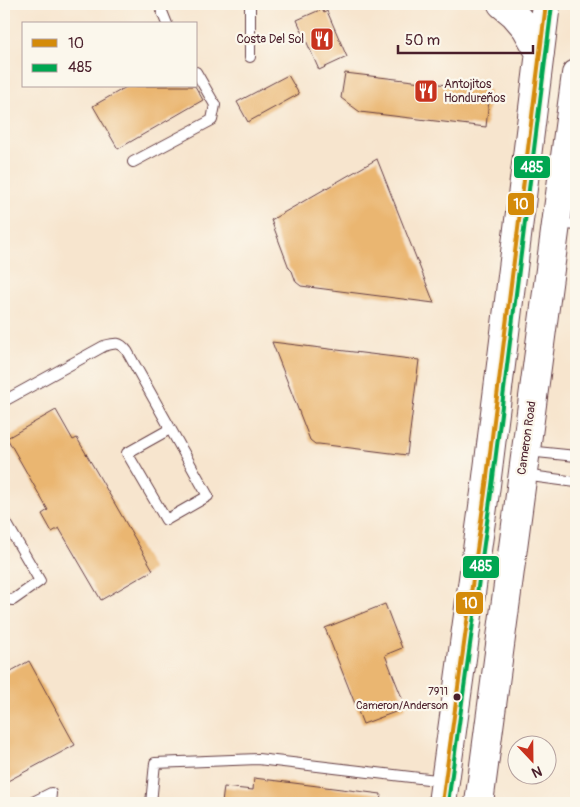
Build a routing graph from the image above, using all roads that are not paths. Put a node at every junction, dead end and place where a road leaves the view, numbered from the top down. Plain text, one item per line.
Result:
1 (159, 4) edge
2 (250, 4) edge
3 (502, 4) edge
4 (546, 4) edge
5 (166, 22) edge
6 (540, 53) junction
7 (250, 57) dead end
8 (576, 74) edge
9 (198, 75) edge
10 (133, 162) dead end
11 (566, 224) edge
12 (4, 401) edge
13 (170, 429) junction
14 (576, 456) edge
15 (524, 463) junction
16 (576, 482) edge
17 (486, 485) junction
18 (4, 519) edge
19 (4, 599) edge
20 (444, 792) edge
21 (31, 803) edge
22 (50, 803) edge
23 (151, 803) edge
24 (478, 803) edge

1 - 5 lane
2 - 7 lane
3 - 6 main road
4 - 6 main road
6 - 17 main road
8 - 11 main road, Cameron Road
9 - 10 lane
11 - 15 main road, Cameron Road
12 - 13 lane
13 - 13 lane
14 - 15 lane
15 - 16 lane
15 - 17 main road
15 - 24 main road, Cameron Road
17 - 20 main road
18 - 19 lane
20 - 23 lane
21 - 22 lane

